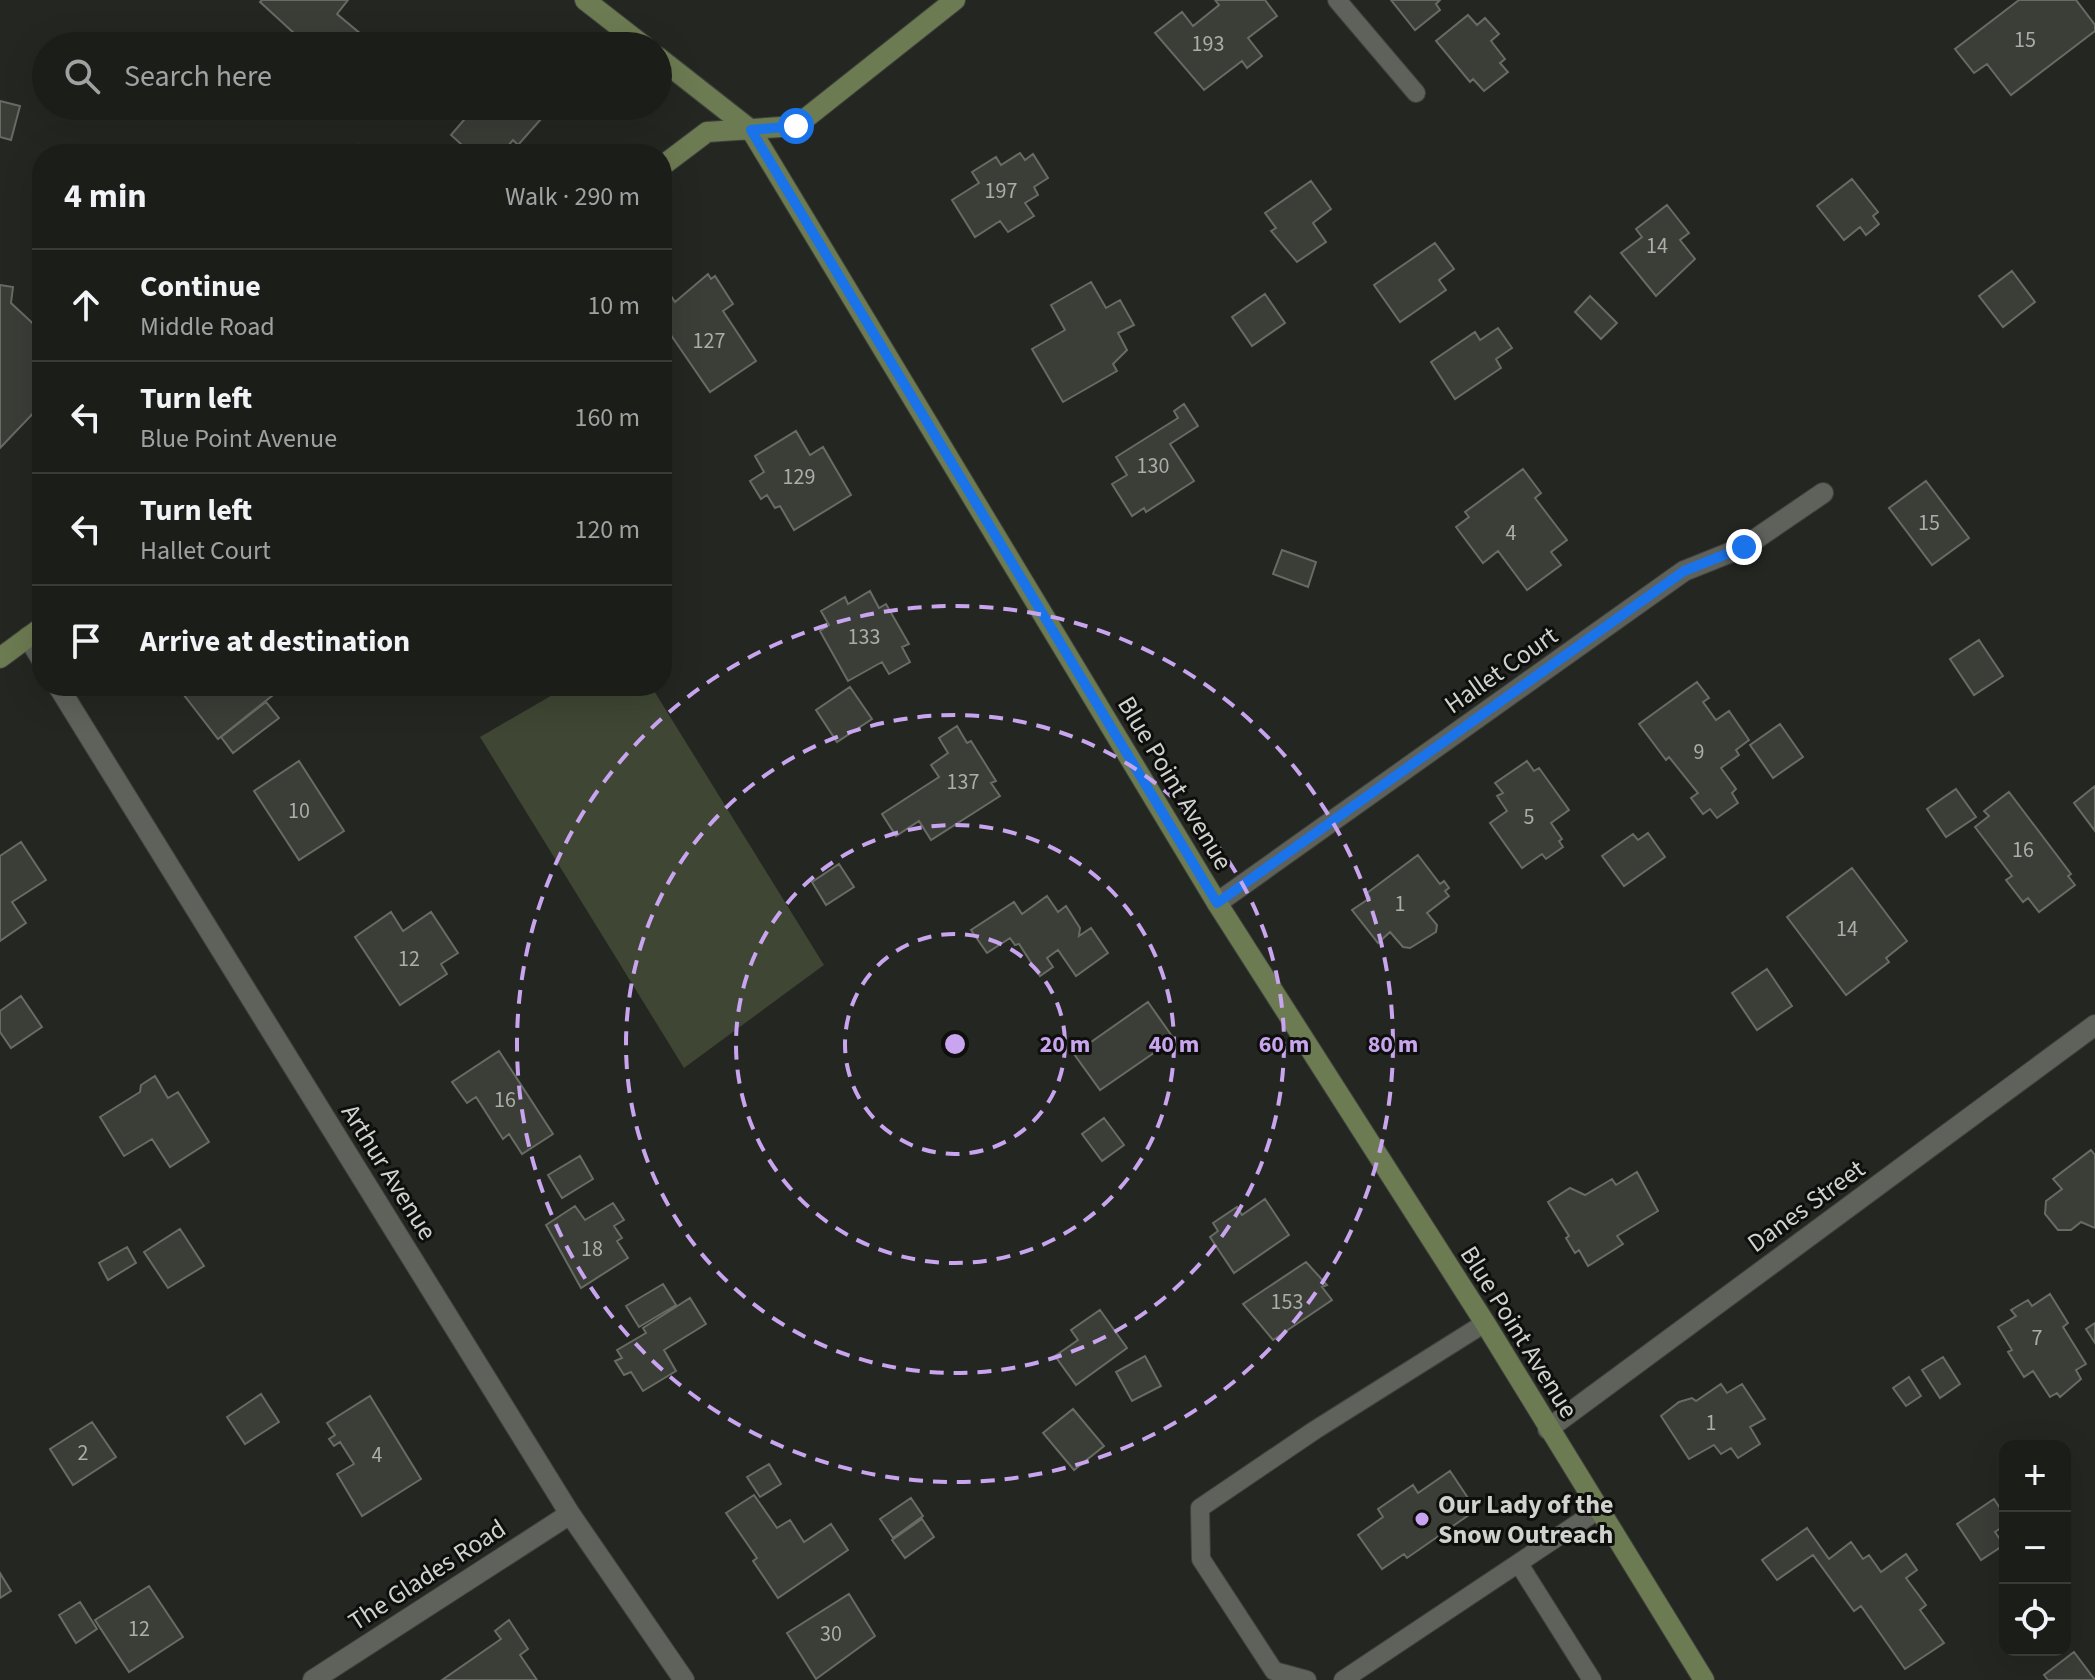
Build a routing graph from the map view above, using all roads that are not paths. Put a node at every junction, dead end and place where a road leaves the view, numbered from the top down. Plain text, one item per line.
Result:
1 (585, 0) edge
2 (955, 0) edge
3 (1337, 0) edge
4 (626, 32) edge
5 (672, 68) edge
6 (1416, 93) dead end
7 (751, 130) junction
8 (672, 158) edge
9 (1823, 493) dead end
10 (32, 634) edge
11 (0, 658) edge
12 (64, 696) edge
13 (1217, 903) junction
14 (2095, 1025) edge
15 (1485, 1323) junction
16 (1548, 1429) junction
17 (1598, 1510) junction
18 (570, 1514) junction
19 (1519, 1564) junction
20 (313, 1680) edge
21 (684, 1680) edge
22 (1307, 1680) edge
23 (1343, 1680) edge
24 (1592, 1680) edge
25 (1704, 1680) edge

1 - 4 street
2 - 7 street
3 - 6 lane
5 - 7 street, Blue Point Avenue
7 - 8 street
7 - 13 street, Blue Point Avenue
9 - 13 street, Hallet Court
10 - 11 street
12 - 18 street, Arthur Avenue
13 - 15 street, Blue Point Avenue
14 - 16 street, Danes Street
15 - 16 street, Blue Point Avenue
15 - 22 lane
16 - 17 street, Blue Point Avenue
17 - 19 lane
17 - 25 street, Blue Point Avenue
18 - 20 street, The Glades Road
18 - 21 street, Arthur Avenue
19 - 23 lane
19 - 24 lane

